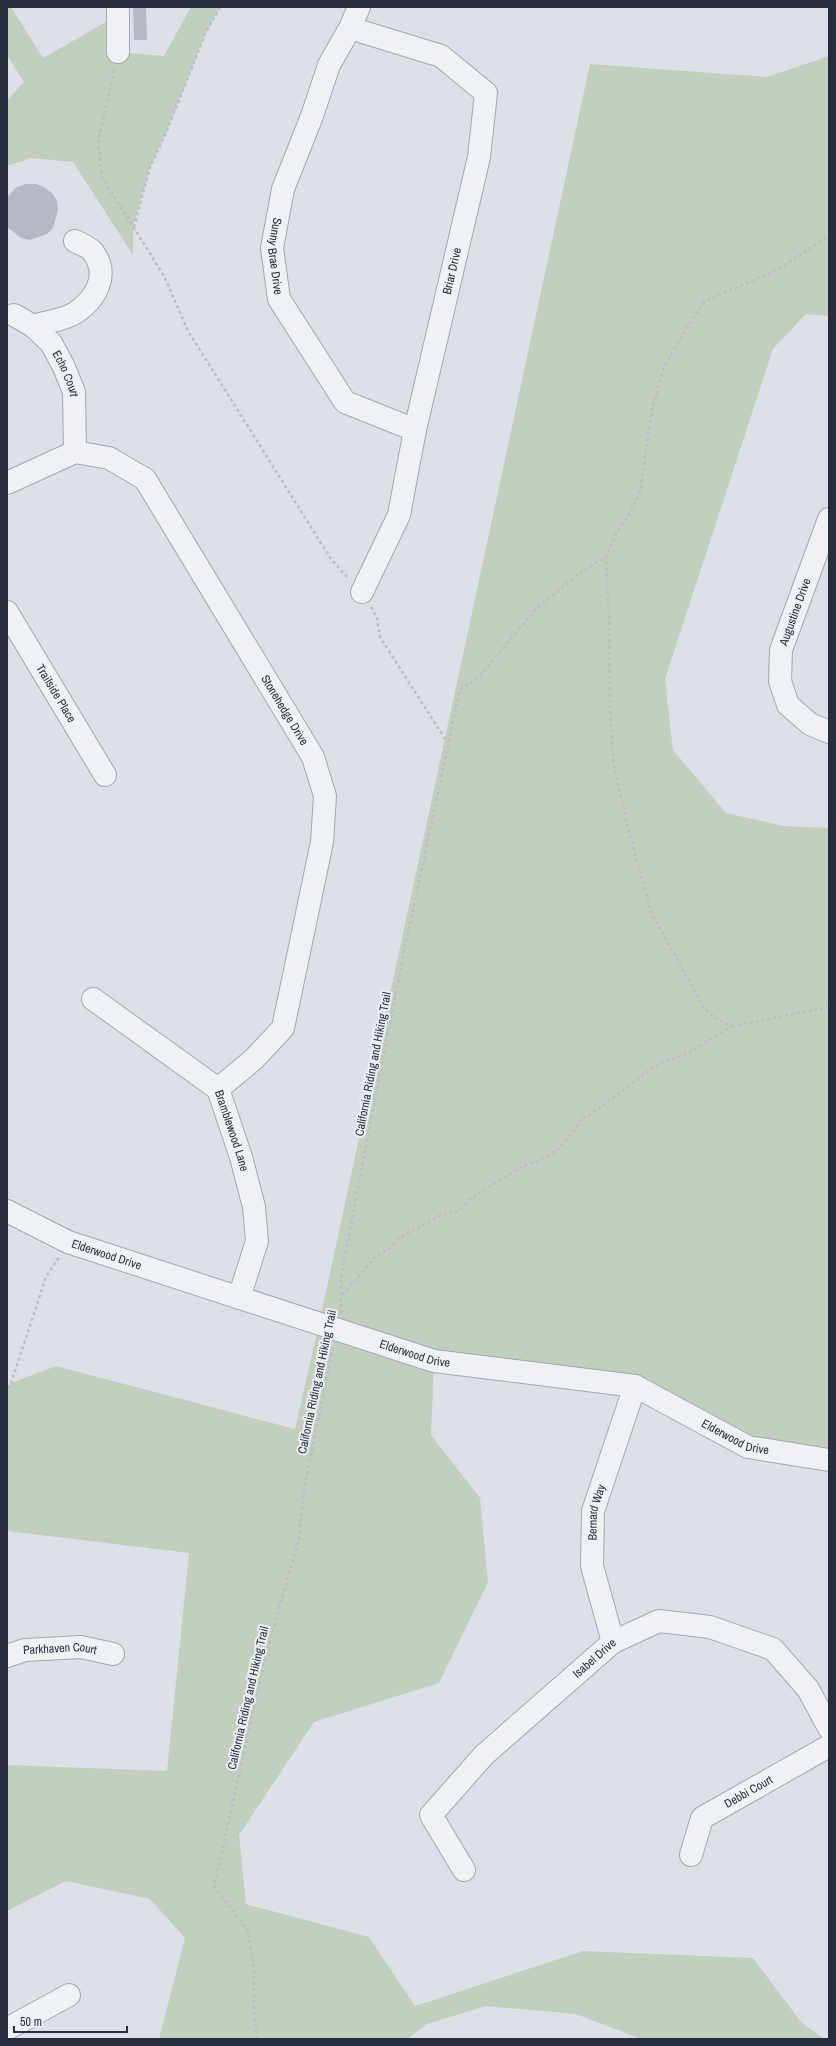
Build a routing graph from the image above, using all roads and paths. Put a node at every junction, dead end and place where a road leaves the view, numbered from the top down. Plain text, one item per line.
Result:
1 (118, 7) edge
2 (220, 7) edge
3 (359, 7) edge
4 (350, 28) junction
5 (118, 52) joint
6 (133, 227) junction
7 (829, 236) edge
8 (75, 241) dead end
9 (14, 315) dead end
10 (33, 326) junction
11 (415, 430) junction
12 (75, 452) junction
13 (7, 483) edge
14 (829, 519) edge
15 (606, 557) junction
16 (362, 592) junction
17 (7, 612) edge
18 (829, 732) edge
19 (448, 743) junction
20 (105, 775) dead end
21 (92, 999) dead end
22 (829, 1007) edge
23 (732, 1026) junction
24 (218, 1089) junction
25 (7, 1211) edge
26 (68, 1242) junction
27 (342, 1295) junction
28 (239, 1298) junction
29 (337, 1330) junction
30 (635, 1386) junction
31 (7, 1388) edge
32 (829, 1460) edge
33 (613, 1642) junction
34 (113, 1654) dead end
35 (7, 1656) edge
36 (829, 1728) edge
37 (829, 1746) edge
38 (691, 1855) dead end
39 (464, 1870) dead end
40 (69, 1995) dead end
41 (7, 2029) edge
42 (258, 2039) edge

1 - 5 street
2 - 6 path
3 - 4 street, Sunny Brae Drive
4 - 11 street, Sunny Brae Drive
4 - 11 street, Briar Drive
5 - 6 path
6 - 16 path
7 - 15 path
8 - 10 street
9 - 10 street, Echo Court
10 - 12 street, Echo Court
11 - 16 street, Briar Drive
12 - 13 street
12 - 24 street, Stonehedge Drive
14 - 18 street, Augustine Drive
15 - 19 path, California Riding and Hiking Trail
15 - 23 path
16 - 19 path
17 - 20 street, Trailside Place
19 - 27 path, California Riding and Hiking Trail
21 - 24 street, Bramblewood Lane
22 - 23 path
23 - 27 path
24 - 28 street, Bramblewood Lane
25 - 26 street, Elderwood Drive
26 - 28 street, Elderwood Drive
26 - 31 path
27 - 29 path, California Riding and Hiking Trail
28 - 29 street, Elderwood Drive
29 - 30 street, Elderwood Drive
29 - 42 path, California Riding and Hiking Trail
30 - 32 street, Elderwood Drive
30 - 33 street, Bernard Way
33 - 36 street, Isabel Drive
33 - 39 street, Isabel Drive
34 - 35 street, Parkhaven Court
37 - 38 street, Debbi Court
40 - 41 street

